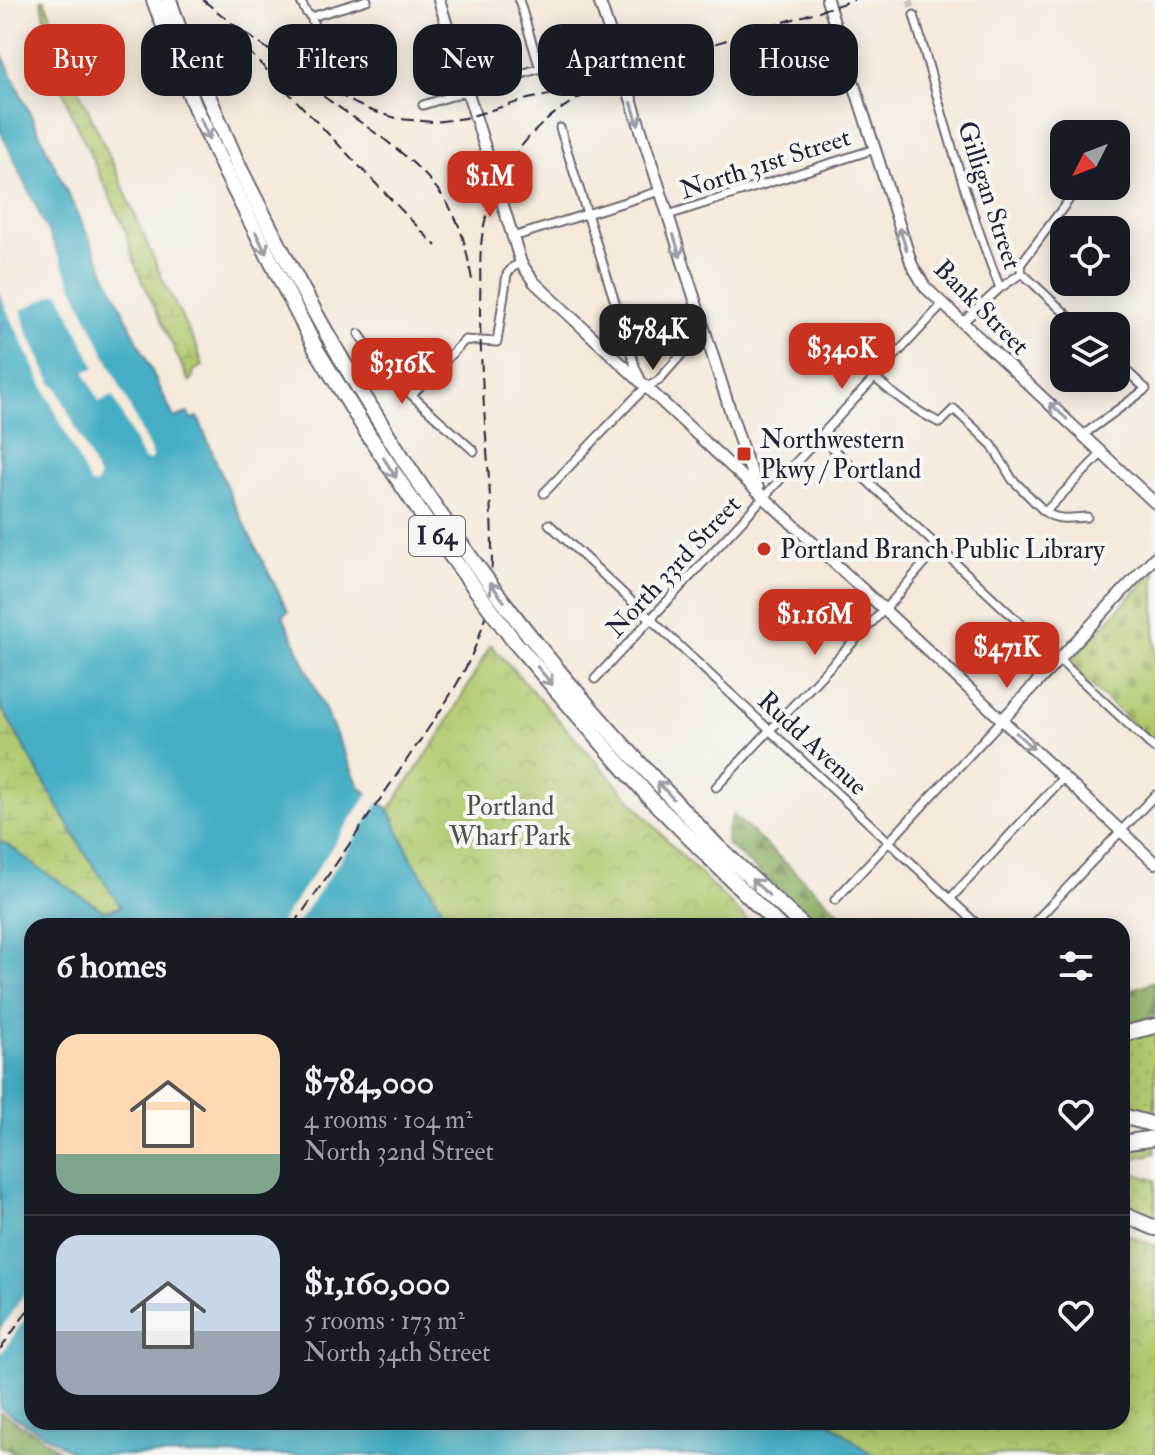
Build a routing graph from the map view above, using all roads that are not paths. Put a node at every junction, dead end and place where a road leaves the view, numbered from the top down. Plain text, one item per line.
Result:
1 (154, 0) edge
2 (169, 0) edge
3 (300, 0) edge
4 (367, 0) edge
5 (439, 0) edge
6 (519, 0) edge
7 (599, 0) edge
8 (827, 0) edge
9 (914, 15) tunnel mouth
10 (311, 17) junction
11 (168, 24) edge
12 (171, 24) edge
13 (314, 24) edge
14 (446, 24) edge
15 (607, 24) edge
16 (538, 62) edge
17 (200, 96) edge
18 (451, 96) edge
19 (469, 96) edge
20 (630, 96) edge
21 (423, 105) dead end
22 (560, 128) dead end
23 (875, 149) junction
24 (660, 191) junction
25 (1068, 201) dead end
26 (586, 215) junction
27 (668, 215) junction
28 (513, 237) junction
29 (521, 263) junction
30 (1022, 273) junction
31 (1000, 288) junction
32 (943, 304) junction
33 (1064, 312) edge
34 (962, 323) junction
35 (704, 329) junction
36 (359, 334) dead end
37 (1130, 374) edge
38 (876, 379) junction
39 (645, 388) junction
40 (412, 395) junction
41 (1083, 435) junction
42 (820, 437) junction
43 (474, 451) dead end
44 (1102, 453) junction
45 (544, 493) dead end
46 (763, 497) junction
47 (1155, 503) edge
48 (1045, 512) junction
49 (1087, 517) dead end
50 (549, 524) dead end
51 (938, 547) junction
52 (1155, 557) edge
53 (883, 610) junction
54 (651, 620) junction
55 (1058, 660) junction
56 (595, 679) dead end
57 (1002, 720) junction
58 (769, 730) junction
59 (1155, 749) edge
60 (1063, 778) junction
61 (716, 787) dead end
62 (1155, 795) edge
63 (1121, 831) junction
64 (889, 842) junction
65 (713, 852) junction
66 (1155, 863) edge
67 (950, 899) junction
68 (835, 900) dead end
69 (772, 918) edge
70 (793, 918) edge
71 (970, 918) edge
72 (1039, 918) edge
73 (1155, 1026) edge
74 (1130, 1032) edge
75 (1130, 1120) edge
76 (1155, 1127) edge
77 (1155, 1138) edge
78 (1130, 1141) edge
79 (1130, 1217) edge
80 (1155, 1228) edge

1 - 11 highway, I 64
2 - 12 highway, I 64
3 - 10 street
4 - 10 street
5 - 14 street
6 - 16 street
7 - 15 street
8 - 23 street, Bank Street
9 - 31 street, Gilligan Street
10 - 13 street
17 - 65 highway, I 64, bridge
18 - 21 street
19 - 28 street
20 -> 24 street
22 - 26 street
23 - 27 street, North 31st Street
32 -> 23 street, Bank Street
24 - 26 street, North 31st Street
24 - 27 street
25 - 30 street
26 - 28 street, North 31st Street
26 - 39 street
27 -> 35 street
28 - 29 street
29 - 39 street
29 - 40 street
30 - 31 street, Gilligan Street
30 - 33 street, Gilligan Street
31 - 34 street
32 - 34 street, Bank Street
32 - 38 street, North 33rd Street
41 -> 34 street, Bank Street
35 - 39 street
35 - 46 street
36 - 40 street
37 - 41 street
38 - 42 street, North 33rd Street
38 - 48 street
39 - 45 street
39 - 46 street
40 - 43 street
41 - 44 street, Bank Street
42 - 46 street, North 33rd Street
42 - 51 street
44 - 47 street, Bank Street
44 - 48 street
46 - 53 street
46 - 54 street, North 33rd Street
48 - 49 street
50 - 54 street, Rudd Avenue
51 - 53 street
51 - 55 street
52 - 55 street
53 - 57 street
53 - 58 street
54 - 56 street, North 33rd Street
54 - 58 street, Rudd Avenue
55 - 57 street
55 - 59 street
57 -> 60 street
57 - 64 street
58 - 61 street
58 - 64 street, Rudd Avenue
60 - 63 street
60 - 67 street
62 - 63 street
63 - 66 street
63 - 72 street
64 - 67 street, Rudd Avenue
64 - 68 street
65 - 69 highway, I 64
70 -> 65 highway, I 64
67 - 71 street, Rudd Avenue
73 - 74 highway
75 - 76 highway
77 - 78 highway
79 - 80 highway

